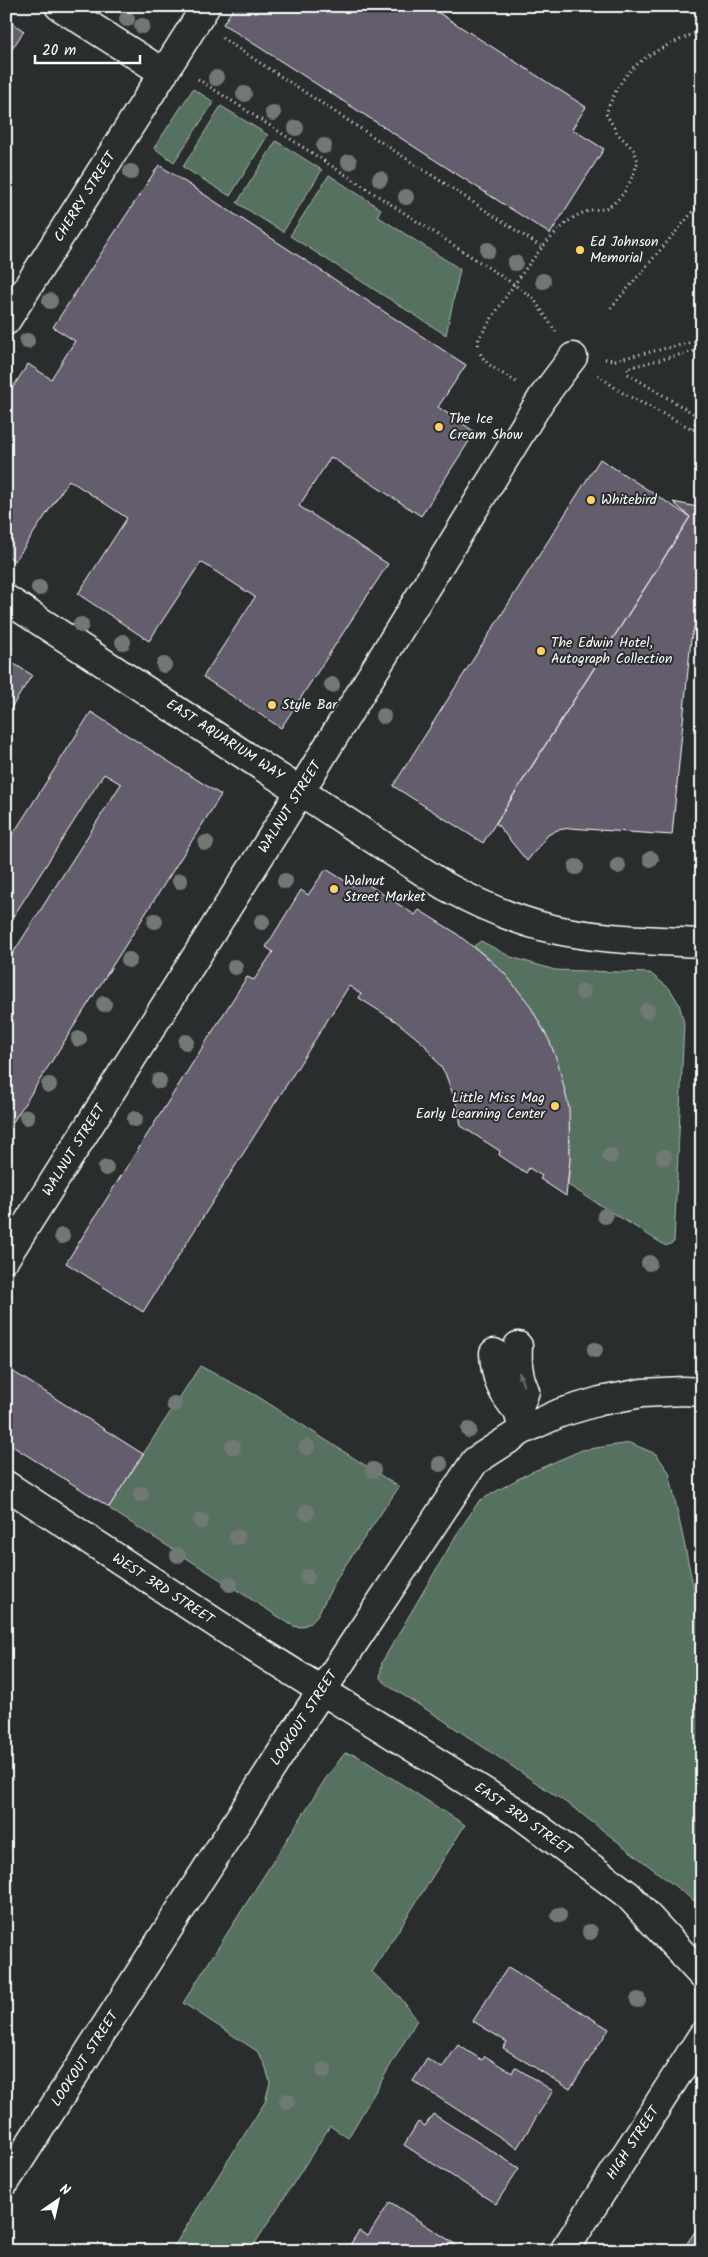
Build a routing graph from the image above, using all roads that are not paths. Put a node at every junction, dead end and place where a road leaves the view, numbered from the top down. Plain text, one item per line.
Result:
1 (59, 6) edge
2 (201, 14) edge
3 (164, 73) junction
4 (6, 321) edge
5 (573, 357) road end
6 (6, 599) edge
7 (301, 790) junction
8 (702, 944) edge
9 (10, 1244) edge
10 (506, 1350) dead end
11 (702, 1392) edge
12 (520, 1421) junction
13 (6, 1486) edge
14 (322, 1690) junction
15 (702, 1975) edge
16 (702, 2036) edge
17 (6, 2181) edge
18 (564, 2251) edge

1 - 3 street
2 - 3 street, CHERRY STREET
3 - 4 street, CHERRY STREET
5 - 7 street, WALNUT STREET
6 - 7 street, EAST AQUARIUM WAY
7 - 8 street, EAST AQUARIUM WAY
7 - 9 street, WALNUT STREET
10 - 12 street
11 - 12 street, LOOKOUT STREET
12 - 14 street, LOOKOUT STREET
13 - 14 street, WEST 3RD STREET
14 - 15 street, EAST 3RD STREET
14 - 17 street, LOOKOUT STREET
16 - 18 street, HIGH STREET

